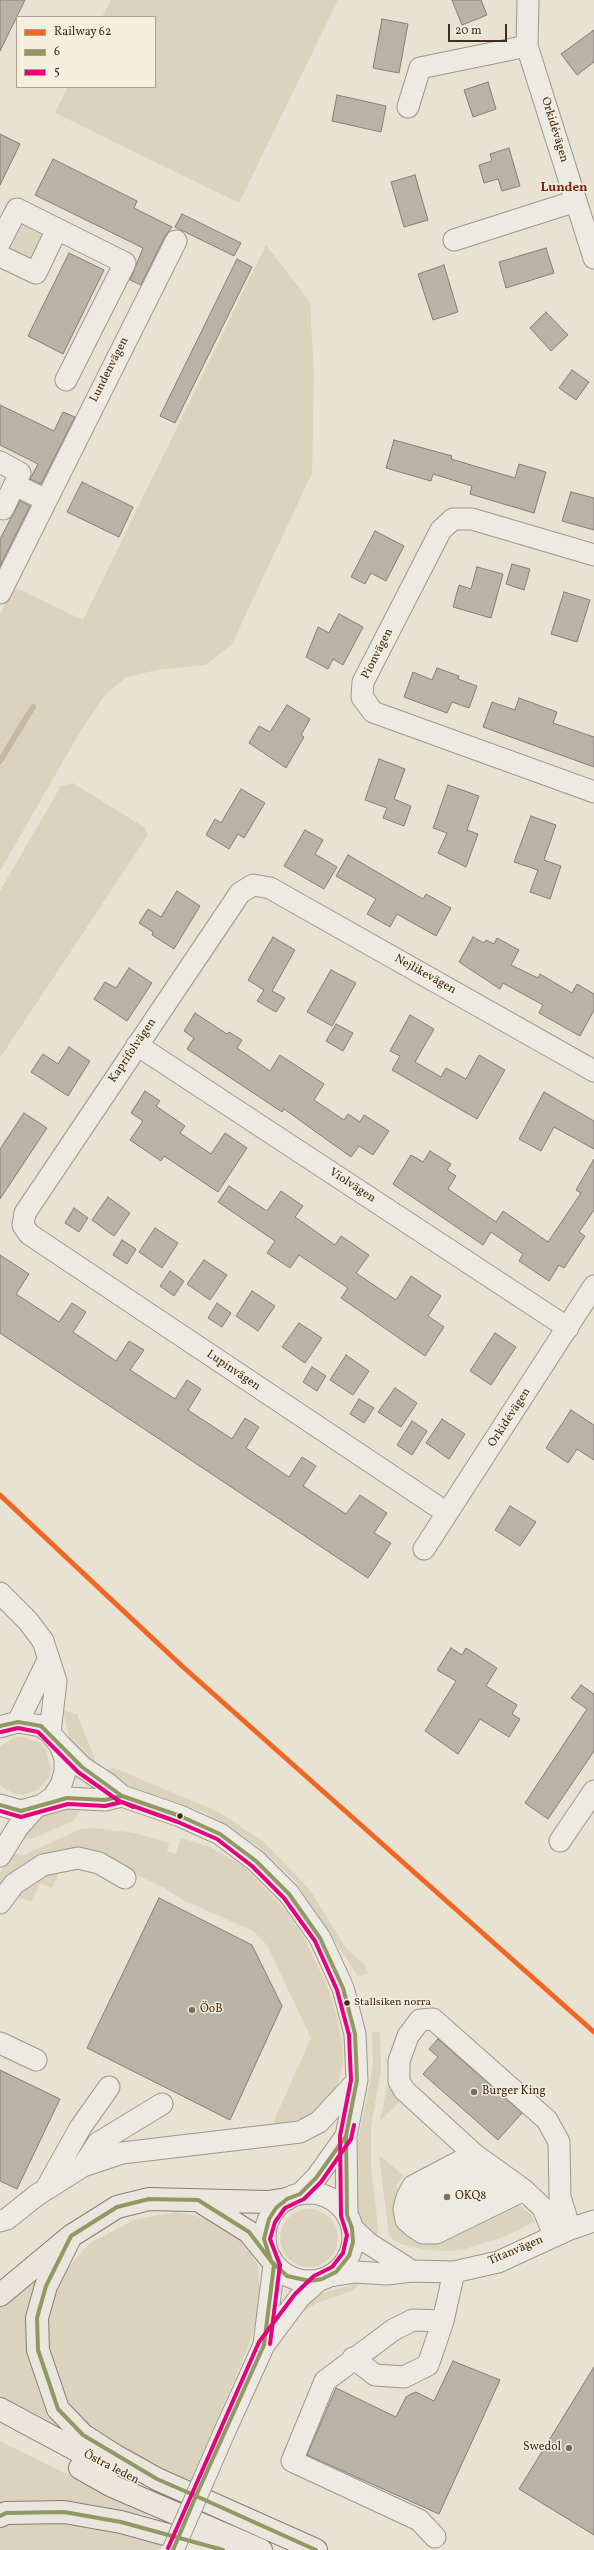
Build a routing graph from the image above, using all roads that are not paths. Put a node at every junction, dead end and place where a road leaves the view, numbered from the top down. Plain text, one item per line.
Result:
1 (528, 0) edge
2 (528, 46) junction
3 (408, 107) dead end
4 (576, 201) junction
5 (57, 229) junction
6 (454, 240) dead end
7 (176, 241) dead end
8 (0, 242) edge
9 (0, 256) edge
10 (594, 258) edge
11 (66, 380) dead end
12 (0, 462) edge
13 (15, 485) junction
14 (46, 500) junction
15 (0, 507) edge
16 (594, 555) edge
17 (0, 593) edge
18 (594, 792) edge
19 (253, 885) joint
20 (137, 1045) junction
21 (594, 1070) edge
22 (23, 1225) joint
23 (594, 1286) edge
24 (568, 1328) junction
25 (447, 1513) junction
26 (424, 1549) dead end
27 (0, 1593) edge
28 (48, 1660) junction
29 (5, 1725) edge
30 (55, 1739) junction
31 (594, 1791) edge
32 (122, 1796) junction
33 (0, 1805) edge
34 (38, 1807) junction
35 (560, 1841) dead end
36 (0, 1856) edge
37 (125, 1878) dead end
38 (0, 1903) edge
39 (0, 2043) edge
40 (36, 2060) dead end
41 (357, 2080) junction
42 (109, 2086) dead end
43 (162, 2104) dead end
44 (346, 2136) junction
45 (482, 2159) junction
46 (83, 2166) junction
47 (507, 2178) junction
48 (47, 2188) junction
49 (524, 2190) junction
50 (293, 2196) junction
51 (198, 2200) junction
52 (0, 2221) edge
53 (350, 2222) junction
54 (414, 2227) junction
55 (580, 2229) edge
56 (71, 2236) junction
57 (272, 2262) junction
58 (412, 2270) junction
59 (454, 2272) junction
60 (324, 2278) junction
61 (0, 2295) edge
62 (443, 2321) junction
63 (264, 2345) junction
64 (353, 2358) junction
65 (0, 2409) edge
66 (0, 2425) edge
67 (0, 2516) edge
68 (435, 2537) dead end
69 (173, 2550) edge
70 (223, 2550) edge
71 (261, 2550) edge
72 (291, 2550) edge
73 (316, 2550) edge

1 - 2 street, Orkidévägen
2 - 3 street
2 - 4 street, Orkidévägen
4 - 6 street
4 - 10 street, Orkidévägen
5 - 8 street
5 - 9 street
5 - 11 street
7 - 14 street, Lundenvägen
12 - 13 street
13 - 14 street
13 - 15 street
14 - 17 street, Lundenvägen
16 - 18 street, Pionvägen
19 - 20 street, Kaprifolvägen
19 - 21 street, Nejlikevägen
20 - 22 street, Kaprifolvägen
20 - 24 street, Violvägen
22 - 25 street, Lupinvägen
23 - 24 street, Orkidévägen
24 - 25 street, Orkidévägen
25 - 26 street, Orkidévägen
27 - 28 street
28 - 29 street
28 - 30 street
29 - 30 street
30 - 32 street
30 - 34 street
31 - 35 street
32 - 34 street
32 - 41 street
33 - 34 street
34 - 36 street
37 - 38 street
39 - 40 street
41 - 44 street
41 - 46 street
42 - 48 street
43 - 46 street
44 - 50 street
44 - 53 street
45 - 47 street
45 - 54 street
45 - 55 street
46 - 48 street
47 - 49 street
47 - 54 street
48 - 52 street
49 - 54 street
49 - 55 street
50 - 51 highway
50 - 53 street
50 - 57 street
51 - 56 highway
51 - 57 highway
53 - 58 street, Titanvägen
53 - 60 street
55 - 59 street, Titanvägen
56 - 61 highway
56 - 73 highway
57 - 60 street
57 - 63 street
58 - 59 street, Titanvägen
58 - 60 street, Titanvägen
59 - 62 street
60 - 63 street
62 - 64 street
62 - 64 street
63 - 69 street, bridge
64 - 68 street
65 - 72 highway, Östra leden
66 - 71 highway, Östra leden
67 - 70 highway

